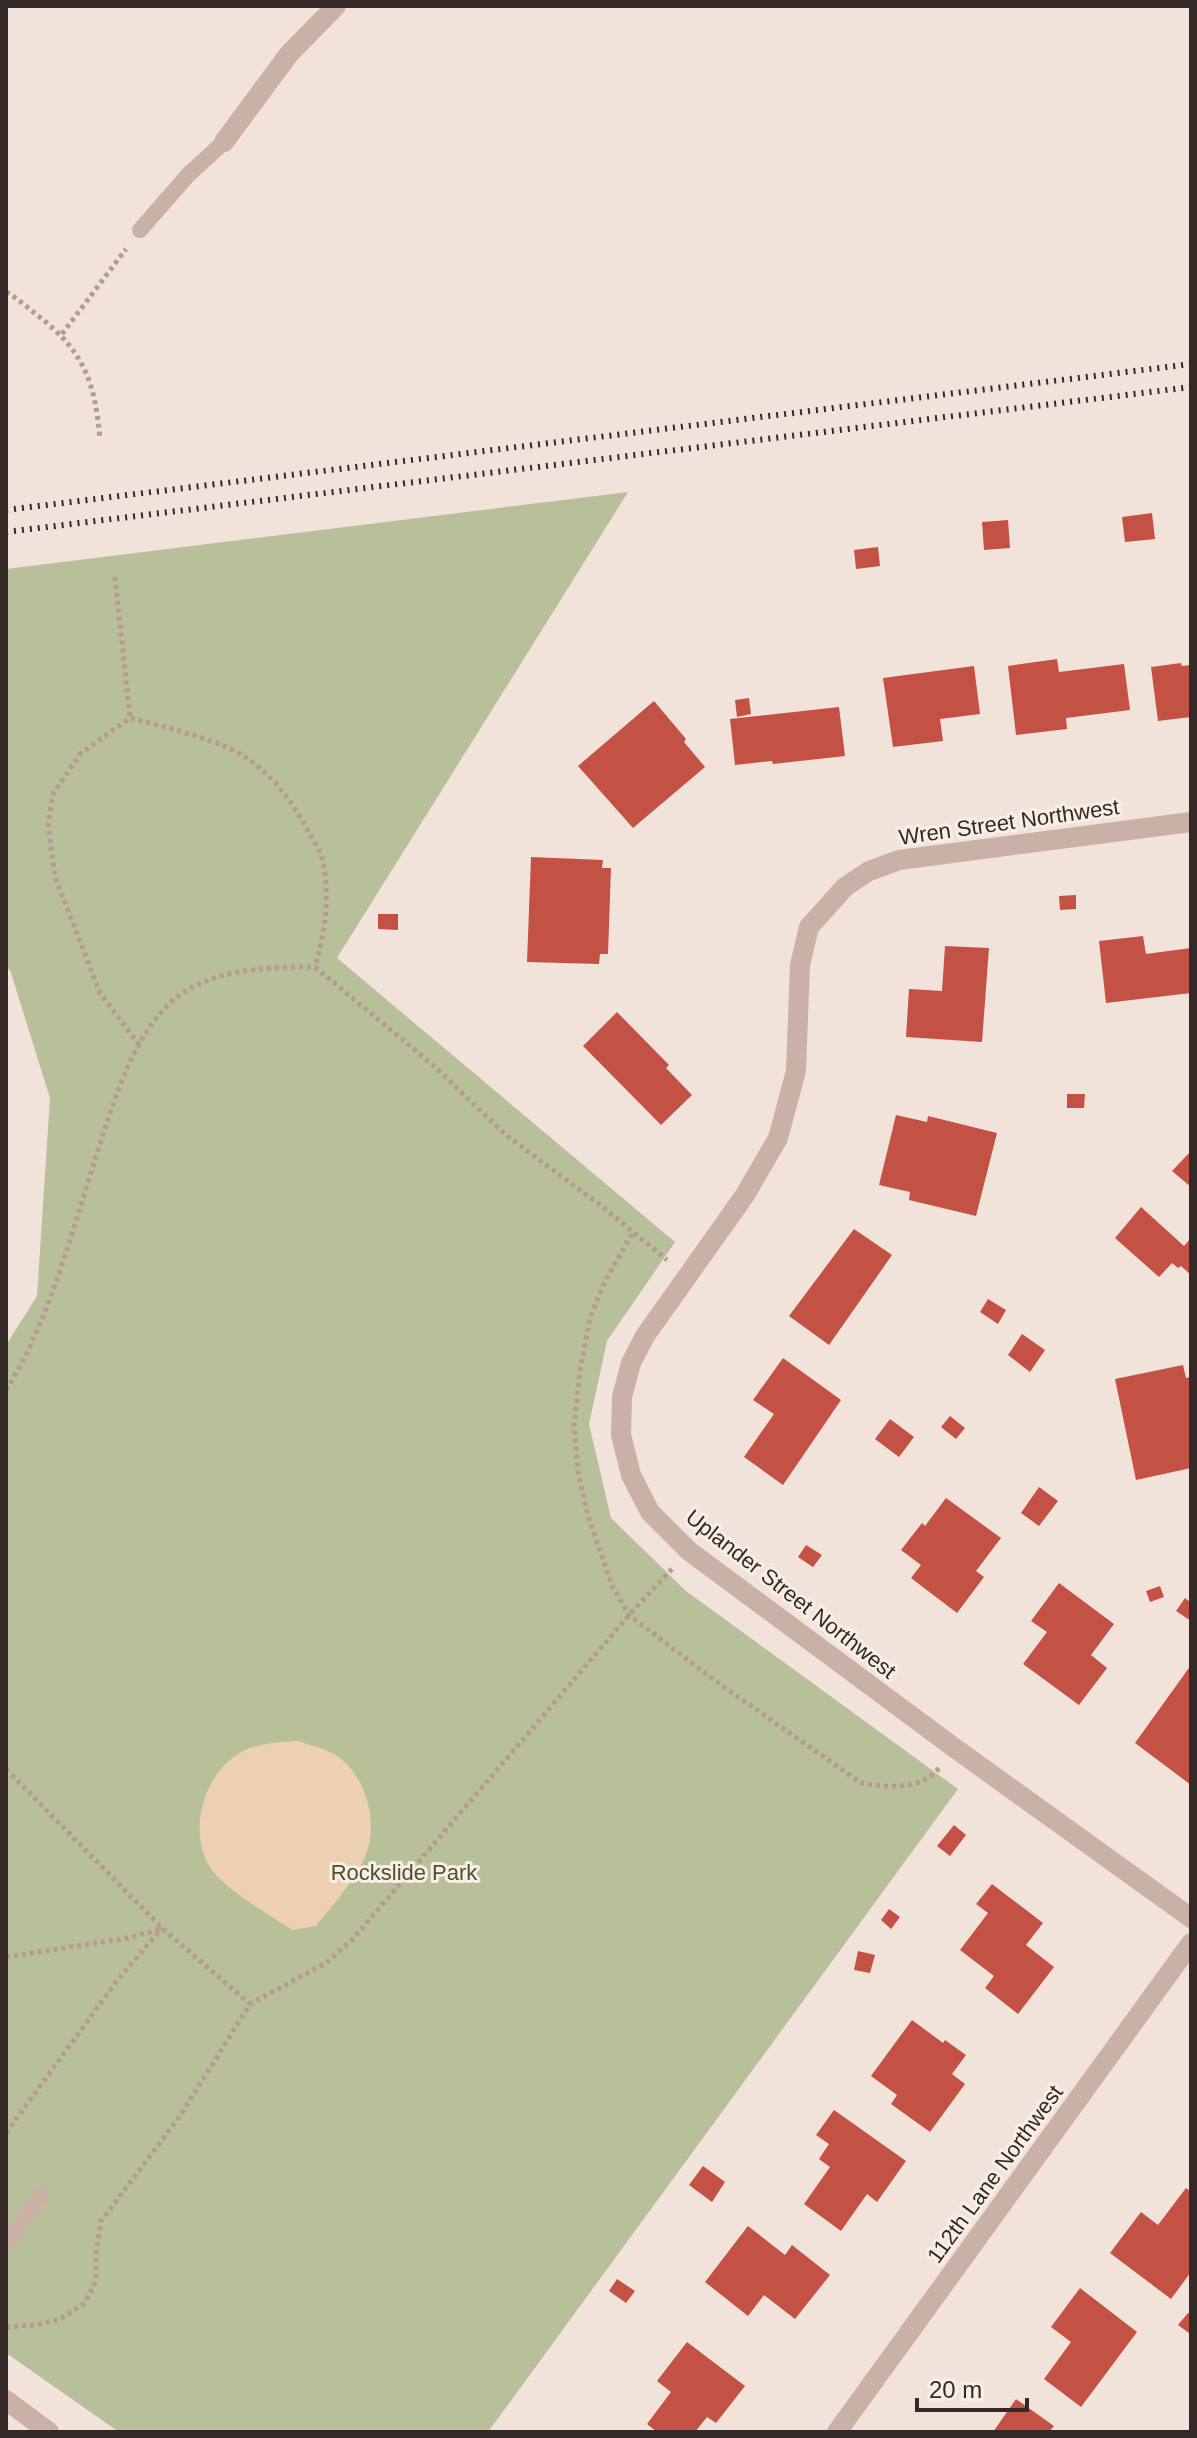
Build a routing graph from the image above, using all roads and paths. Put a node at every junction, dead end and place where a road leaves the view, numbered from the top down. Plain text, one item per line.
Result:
1 (336, 6) edge
2 (224, 142) joint
3 (140, 230) joint
4 (6, 292) edge
5 (62, 334) junction
6 (100, 439) dead end
7 (115, 577) dead end
8 (130, 718) junction
9 (1191, 822) edge
10 (809, 927) joint
11 (315, 967) junction
12 (139, 1045) junction
13 (688, 1276) junction
14 (6, 1390) edge
15 (689, 1551) junction
16 (629, 1615) junction
17 (956, 1749) junction
18 (6, 1769) edge
19 (1191, 1918) edge
20 (162, 1928) junction
21 (1191, 1943) edge
22 (6, 1957) edge
23 (250, 2004) junction
24 (6, 2133) edge
25 (42, 2194) dead end
26 (6, 2244) edge
27 (6, 2327) edge
28 (6, 2400) edge
29 (49, 2432) edge
30 (837, 2432) edge

1 - 2 street
2 - 3 lane
3 - 5 path
4 - 5 path
5 - 6 path
7 - 8 path
8 - 11 path
8 - 12 path
9 - 10 street, Wren Street Northwest
10 - 13 street, Uplander Street Northwest
11 - 12 path
11 - 13 path
12 - 14 path
13 - 15 street, Uplander Street Northwest
15 - 16 path
15 - 17 street, Uplander Street Northwest
16 - 17 path
16 - 23 path
17 - 19 street, Uplander Street Northwest
18 - 20 path
20 - 22 path
20 - 23 path
20 - 24 path
21 - 30 street, 112th Lane Northwest
23 - 27 path
25 - 26 lane
28 - 29 street

